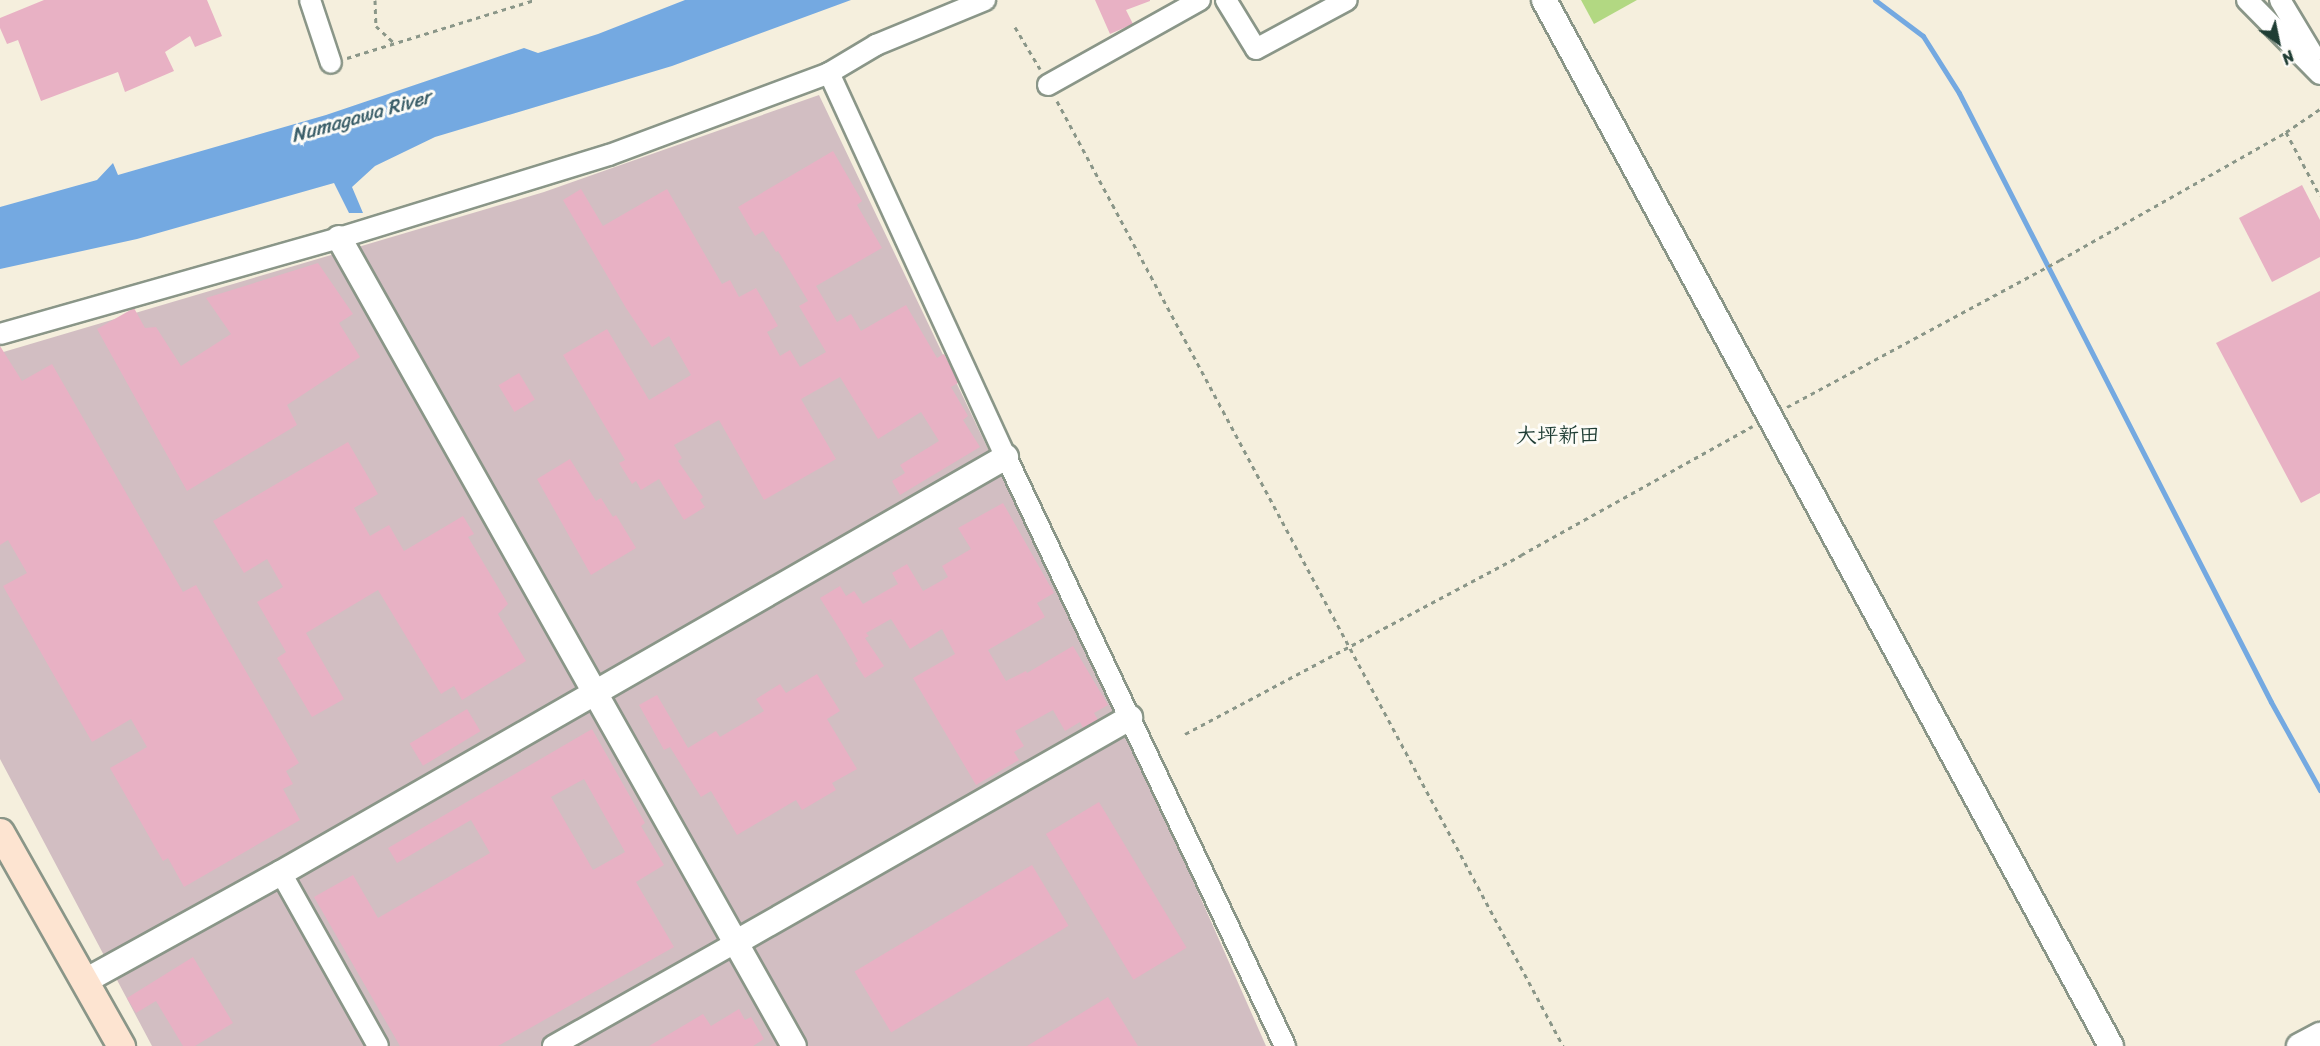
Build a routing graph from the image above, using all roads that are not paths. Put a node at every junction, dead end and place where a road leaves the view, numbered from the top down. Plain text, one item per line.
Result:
1 (310, 0) edge
2 (985, 0) edge
3 (1200, 0) edge
4 (1226, 0) edge
5 (1347, 0) edge
6 (1544, 0) edge
7 (2247, 0) edge
8 (2280, 0) edge
9 (331, 63) road end
10 (2320, 65) edge
11 (829, 74) junction
12 (2320, 74) edge
13 (1048, 85) road end
14 (339, 238) junction
15 (0, 334) edge
16 (1006, 457) junction
17 (595, 693) junction
18 (1130, 718) junction
19 (0, 832) edge
20 (281, 873) junction
21 (735, 943) junction
22 (85, 981) junction
23 (2320, 1035) edge
24 (121, 1046) edge
25 (378, 1046) edge
26 (553, 1046) edge
27 (794, 1046) edge
28 (1286, 1046) edge
29 (2111, 1046) edge
30 (2299, 1046) edge

1 - 9 street
2 - 11 street
3 - 13 street
4 - 5 street
6 - 29 street
7 - 12 street
8 - 10 street
11 - 14 street
11 - 16 street
14 - 15 street
14 - 17 street
16 - 17 street
16 - 18 street
17 - 20 street
17 - 21 street
18 - 21 street
18 - 28 street
19 - 22 main road
20 - 22 street
20 - 25 street
21 - 26 street
21 - 27 street
22 - 24 main road
23 - 30 street

